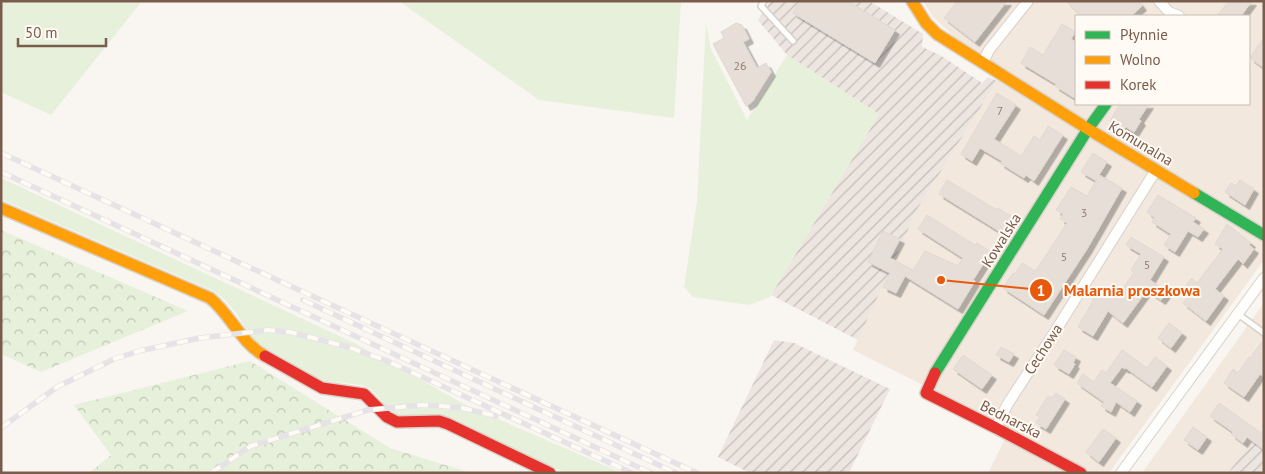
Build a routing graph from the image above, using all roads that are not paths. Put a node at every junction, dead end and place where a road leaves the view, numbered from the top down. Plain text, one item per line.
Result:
1 (764, 1) edge
2 (912, 1) edge
3 (1028, 1) edge
4 (1158, 1) edge
5 (1172, 15) edge
6 (793, 41) dead end
7 (983, 62) junction
8 (1105, 105) edge
9 (1088, 129) junction
10 (1156, 170) junction
11 (1, 208) edge
12 (1264, 235) edge
13 (1264, 278) edge
14 (1238, 314) junction
15 (1264, 333) edge
16 (926, 393) joint
17 (996, 428) junction
18 (550, 473) edge
19 (1081, 473) edge
20 (1121, 473) edge

1 - 6 lane
2 - 7 street, Komunalna
3 - 7 street
4 - 5 street
7 - 9 street, Komunalna
8 - 9 street, Kowalska
9 - 10 street, Komunalna
9 - 16 street, Kowalska
10 - 12 street, Komunalna
10 - 17 street, Cechowa
11 - 18 street
13 - 14 street
14 - 15 lane
14 - 20 street
16 - 17 street, Bednarska
17 - 19 street, Bednarska

